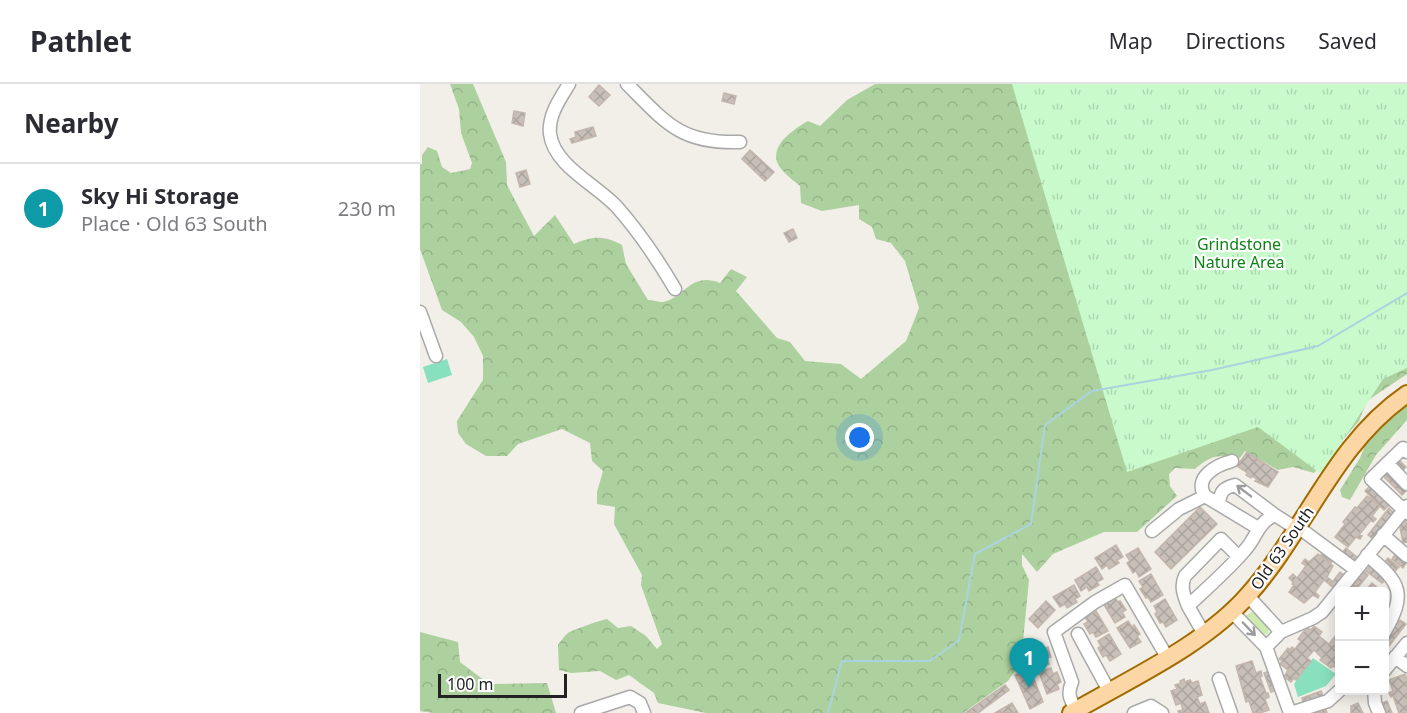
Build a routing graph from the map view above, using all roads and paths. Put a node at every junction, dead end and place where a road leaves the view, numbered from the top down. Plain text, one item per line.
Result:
1 (569, 84) edge
2 (627, 84) edge
3 (740, 142) dead end
4 (675, 289) dead end
5 (421, 318) edge
6 (436, 356) dead end
7 (1407, 394) edge
8 (1407, 452) edge
9 (1232, 461) dead end
10 (1387, 463) junction
11 (1407, 484) edge
12 (1205, 496) junction
13 (1219, 504) junction
14 (1406, 510) edge
15 (1275, 515) junction
16 (1258, 528) junction
17 (1297, 528) junction
18 (1152, 531) dead end
19 (1383, 536) junction
20 (1367, 555) junction
21 (1407, 556) edge
22 (1239, 557) junction
23 (1356, 570) junction
24 (1248, 596) junction
25 (1188, 606) junction
26 (1232, 612) junction
27 (1389, 626) edge
28 (1281, 632) junction
29 (1078, 634) dead end
30 (1204, 634) junction
31 (1407, 643) edge
32 (1266, 648) junction
33 (1167, 657) junction
34 (1395, 657) junction
35 (1389, 665) edge
36 (1407, 666) edge
37 (1219, 679) dead end
38 (1109, 691) junction
39 (1335, 695) edge
40 (1374, 695) edge
41 (1079, 711) edge
42 (581, 713) edge
43 (644, 713) edge
44 (1134, 713) edge
45 (1162, 713) edge
46 (1231, 713) edge
47 (1290, 713) edge
48 (1379, 713) edge

1 - 4 street
2 - 3 street
5 - 6 street
7 - 17 main road, Old 63 South
8 - 10 street
9 - 12 street
10 - 11 street
10 - 14 street
12 - 13 street
12 - 18 street
15 -> 13 street
13 - 16 street
14 - 19 street
15 - 16 street
15 - 17 street
16 - 22 street
17 - 23 street
17 - 24 main road, Old 63 South
19 - 20 street
19 - 21 street
20 - 23 street
20 - 27 street
22 - 25 street
22 - 25 street
23 - 28 street
24 - 26 main road, Old 63 South
24 - 28 street
25 - 30 street
26 - 30 main road, Old 63 South
26 -> 32 street
28 - 32 street
29 - 38 street
30 - 33 main road, Old 63 South
31 - 34 street
32 - 47 street
33 - 38 main road, Old 63 South
33 - 41 street
34 - 35 street
34 - 36 street
37 - 46 street
38 - 41 main road, Old 63 South
39 - 47 street
40 - 48 street
42 - 43 street
44 - 45 street

